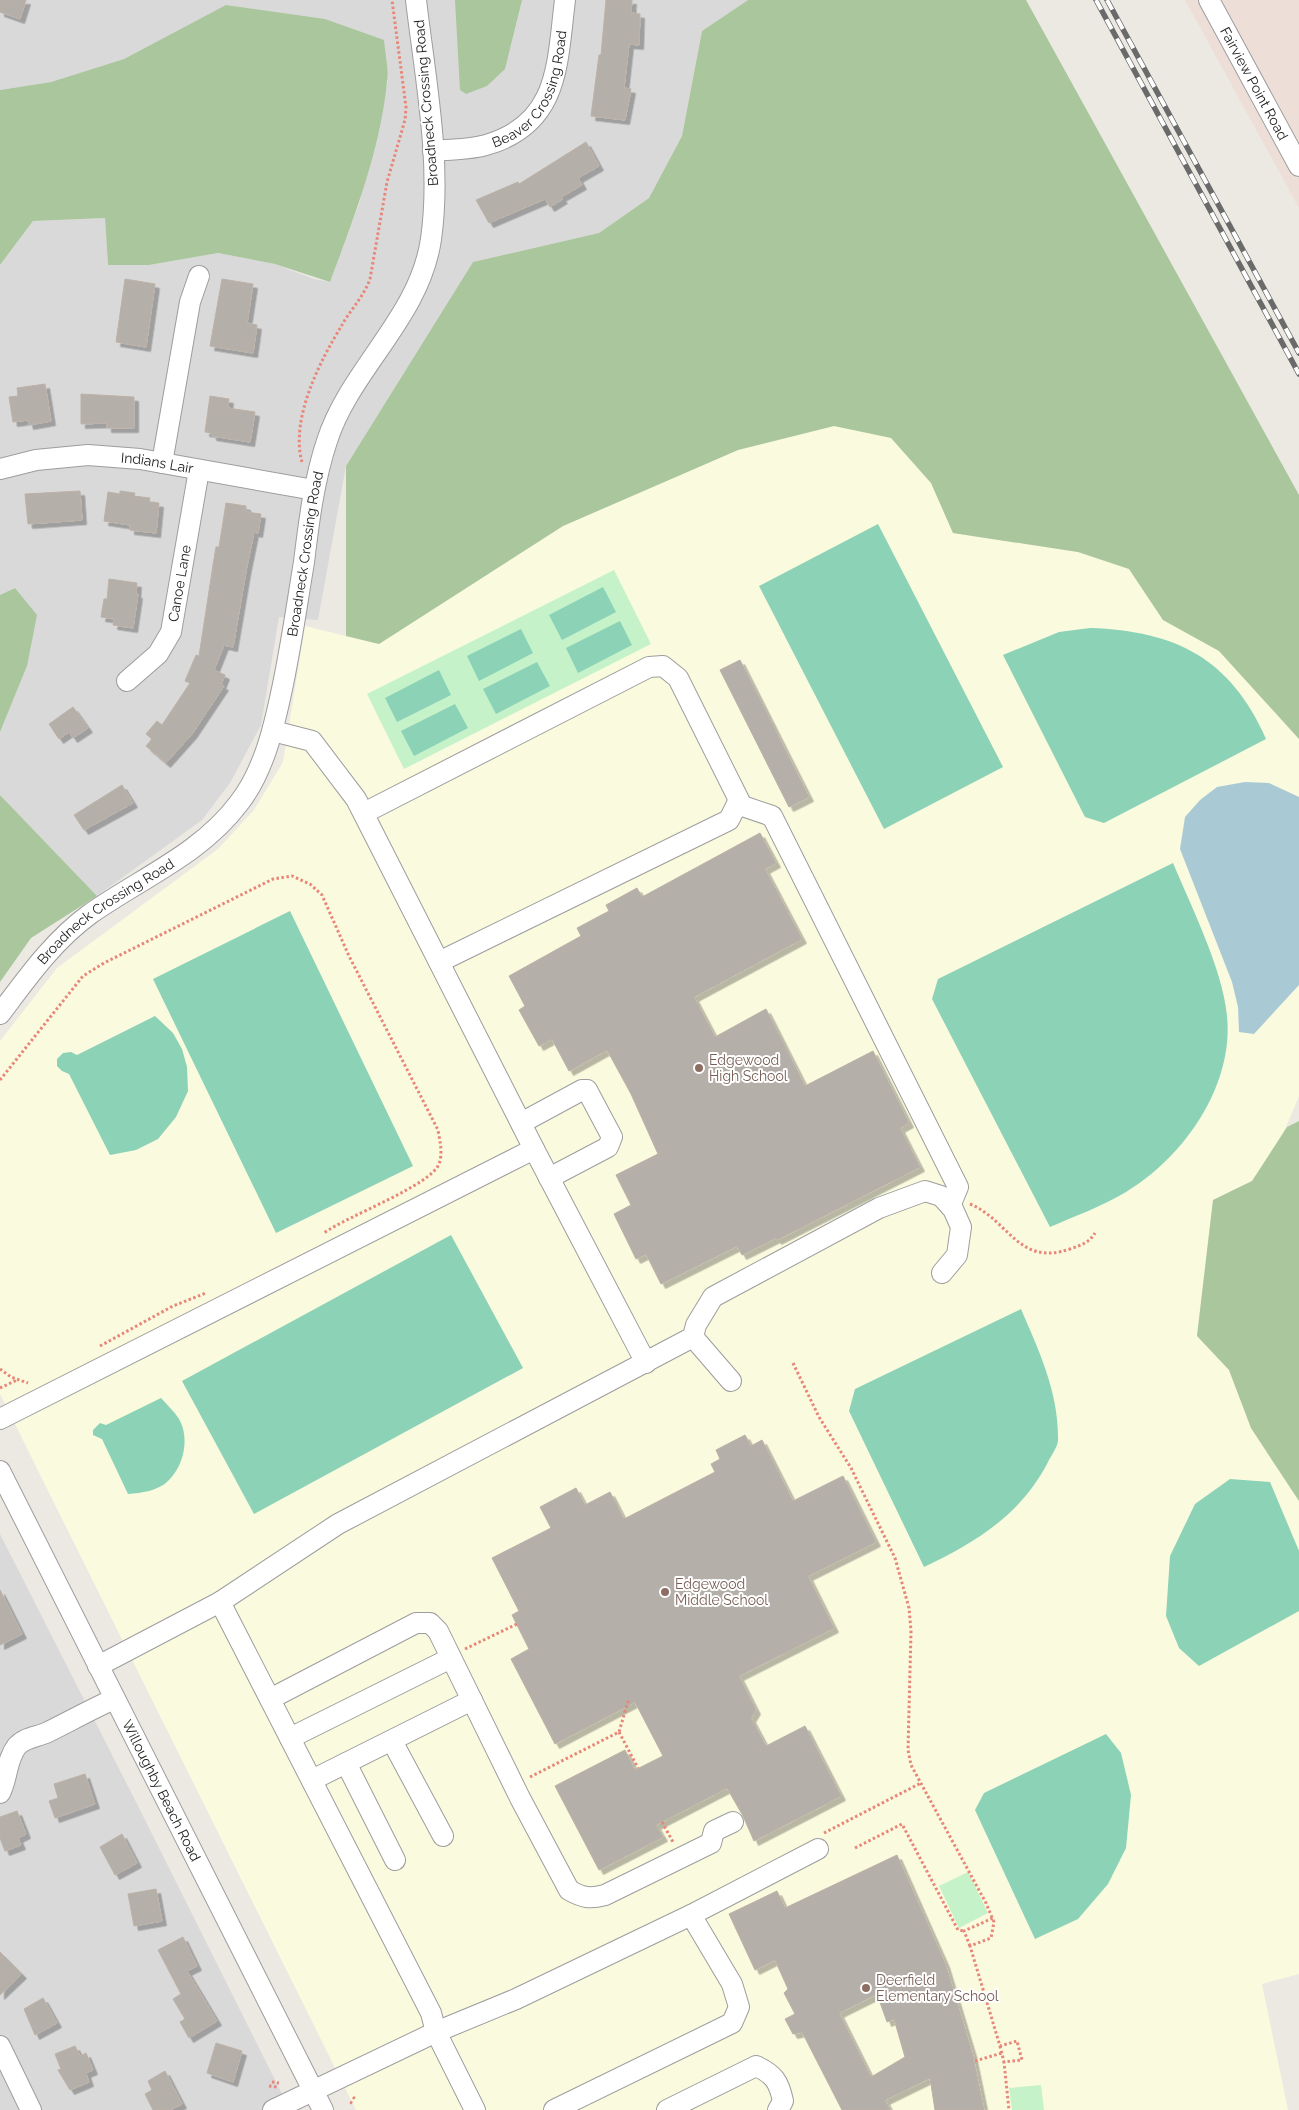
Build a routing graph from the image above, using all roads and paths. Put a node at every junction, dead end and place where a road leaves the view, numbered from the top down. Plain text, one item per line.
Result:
1 (392, 0) edge
2 (416, 0) edge
3 (565, 0) edge
4 (1209, 0) edge
5 (433, 151) junction
6 (1299, 166) edge
7 (199, 276) dead end
8 (162, 463) junction
9 (0, 469) edge
10 (199, 470) junction
11 (314, 490) junction
12 (127, 681) dead end
13 (273, 730) junction
14 (737, 804) junction
15 (364, 814) junction
16 (439, 962) junction
17 (0, 1014) edge
18 (0, 1080) edge
19 (522, 1123) junction
20 (534, 1149) junction
21 (549, 1178) junction
22 (952, 1202) junction
23 (1095, 1233) dead end
24 (319, 1237) dead end
25 (942, 1273) dead end
26 (210, 1291) dead end
27 (693, 1337) junction
28 (94, 1351) dead end
29 (646, 1363) junction
30 (793, 1363) dead end
31 (0, 1369) edge
32 (17, 1380) junction
33 (731, 1381) dead end
34 (34, 1382) dead end
35 (0, 1388) edge
36 (0, 1419) edge
37 (0, 1471) edge
38 (220, 1602) junction
39 (517, 1624) dead end
40 (458, 1654) junction
41 (98, 1666) junction
42 (629, 1698) dead end
43 (114, 1699) junction
44 (270, 1699) junction
45 (472, 1700) junction
46 (619, 1732) junction
47 (290, 1738) junction
48 (392, 1740) junction
49 (346, 1763) junction
50 (638, 1768) dead end
51 (530, 1777) dead end
52 (312, 1780) junction
53 (0, 1793) edge
54 (662, 1822) dead end
55 (733, 1822) dead end
56 (443, 1836) dead end
57 (855, 1848) dead end
58 (818, 1849) dead end
59 (681, 1858) junction
60 (395, 1860) dead end
61 (691, 1915) junction
62 (992, 1918) junction
63 (964, 1931) junction
64 (970, 1946) junction
65 (436, 2032) junction
66 (0, 2046) edge
67 (1000, 2046) junction
68 (1002, 2053) junction
69 (974, 2060) dead end
70 (1004, 2062) junction
71 (272, 2082) dead end
72 (269, 2086) dead end
73 (314, 2092) junction
74 (31, 2110) edge
75 (273, 2110) edge
76 (323, 2110) edge
77 (475, 2110) edge
78 (554, 2110) edge
79 (667, 2110) edge
80 (778, 2110) edge
81 (1009, 2110) edge

1 - 11 path
2 - 5 street, Broadneck Crossing Road
3 - 5 street, Beaver Crossing Road
4 - 6 street, Fairview Point Road
5 - 11 street, Broadneck Crossing Road
7 - 8 street
8 - 9 street, Indians Lair
8 - 10 street, Indians Lair
10 - 11 street, Indians Lair
10 - 12 street, Canoe Lane
11 - 13 street, Broadneck Crossing Road
13 - 15 street
13 - 17 street, Broadneck Crossing Road
14 - 15 street
14 - 16 street
14 - 22 street
15 - 16 street
16 - 19 street
18 - 24 path
19 - 20 street
19 - 21 street
20 - 21 street
20 - 36 street
21 - 29 street
22 - 23 path
22 - 25 street
22 - 27 street
26 - 28 path
27 - 29 street
27 - 33 street
29 - 38 street
30 - 62 path
31 - 32 path
32 - 34 path
32 - 35 path
37 - 41 street, Willoughby Beach Road
38 - 41 street
38 - 44 street
39 - 40 path
40 - 44 street
40 - 45 street
40 - 47 street
41 - 43 street, Willoughby Beach Road
42 - 46 path
43 - 53 street
43 - 73 street, Willoughby Beach Road
44 - 47 street
45 - 48 street
45 - 59 street
46 - 50 path
46 - 51 path
47 - 52 street
48 - 49 street
48 - 56 street
49 - 52 street
49 - 60 street
52 - 65 street
54 - 59 path
55 - 59 street
57 - 63 path
58 - 61 street
61 - 65 street
61 - 78 street
62 - 63 path
62 - 64 path
63 - 64 path
64 - 67 path
65 - 73 street
65 - 77 street
66 - 74 street
67 - 68 path
67 - 70 path
68 - 69 path
68 - 70 path
70 - 81 path
71 - 72 path
73 - 75 street
73 - 76 street, Willoughby Beach Road
79 - 80 street

